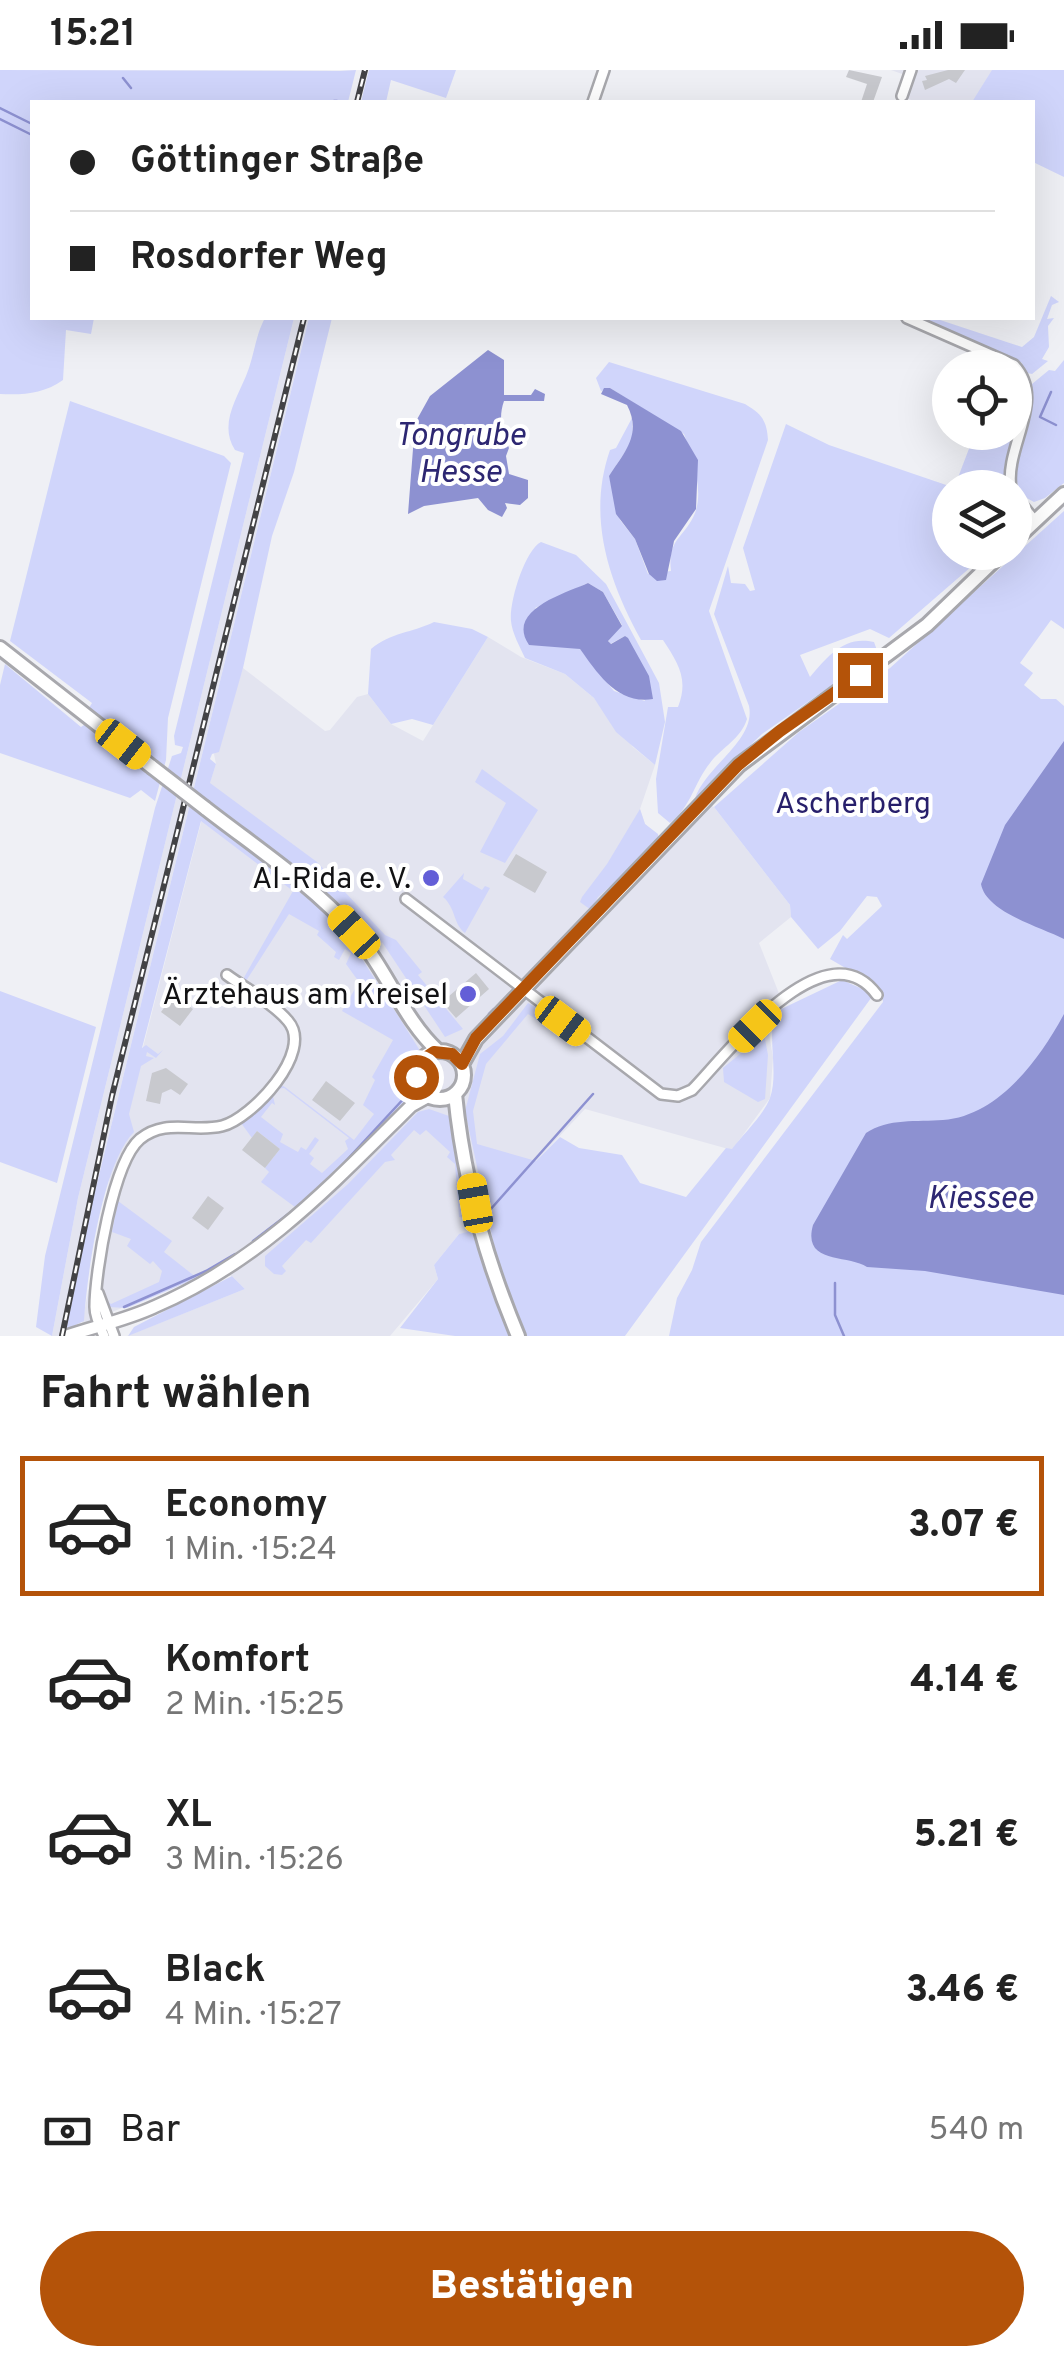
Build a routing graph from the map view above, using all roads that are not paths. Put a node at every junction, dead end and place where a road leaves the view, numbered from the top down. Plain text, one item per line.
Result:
1 (604, 70) edge
2 (911, 70) edge
3 (902, 96) dead end
4 (594, 100) edge
5 (912, 320) edge
6 (1011, 470) edge
7 (1064, 496) edge
8 (1032, 518) edge
9 (1034, 521) joint
10 (984, 570) edge
11 (0, 648) edge
12 (406, 900) dead end
13 (227, 975) dead end
14 (522, 990) junction
15 (878, 995) dead end
16 (444, 1056) junction
17 (436, 1093) junction
18 (104, 1328) edge
19 (73, 1334) edge
20 (114, 1336) edge
21 (518, 1336) edge

1 - 4 street
2 - 3 street
5 - 6 street
7 - 9 main road
8 - 9 street
10 - 14 main road
11 - 16 main road, bridge
12 - 14 street
13 - 18 street
14 - 15 street
14 - 16 main road
16 - 17 main road
16 - 17 main road
17 - 18 street
17 - 21 main road
18 - 19 street
18 - 20 street

